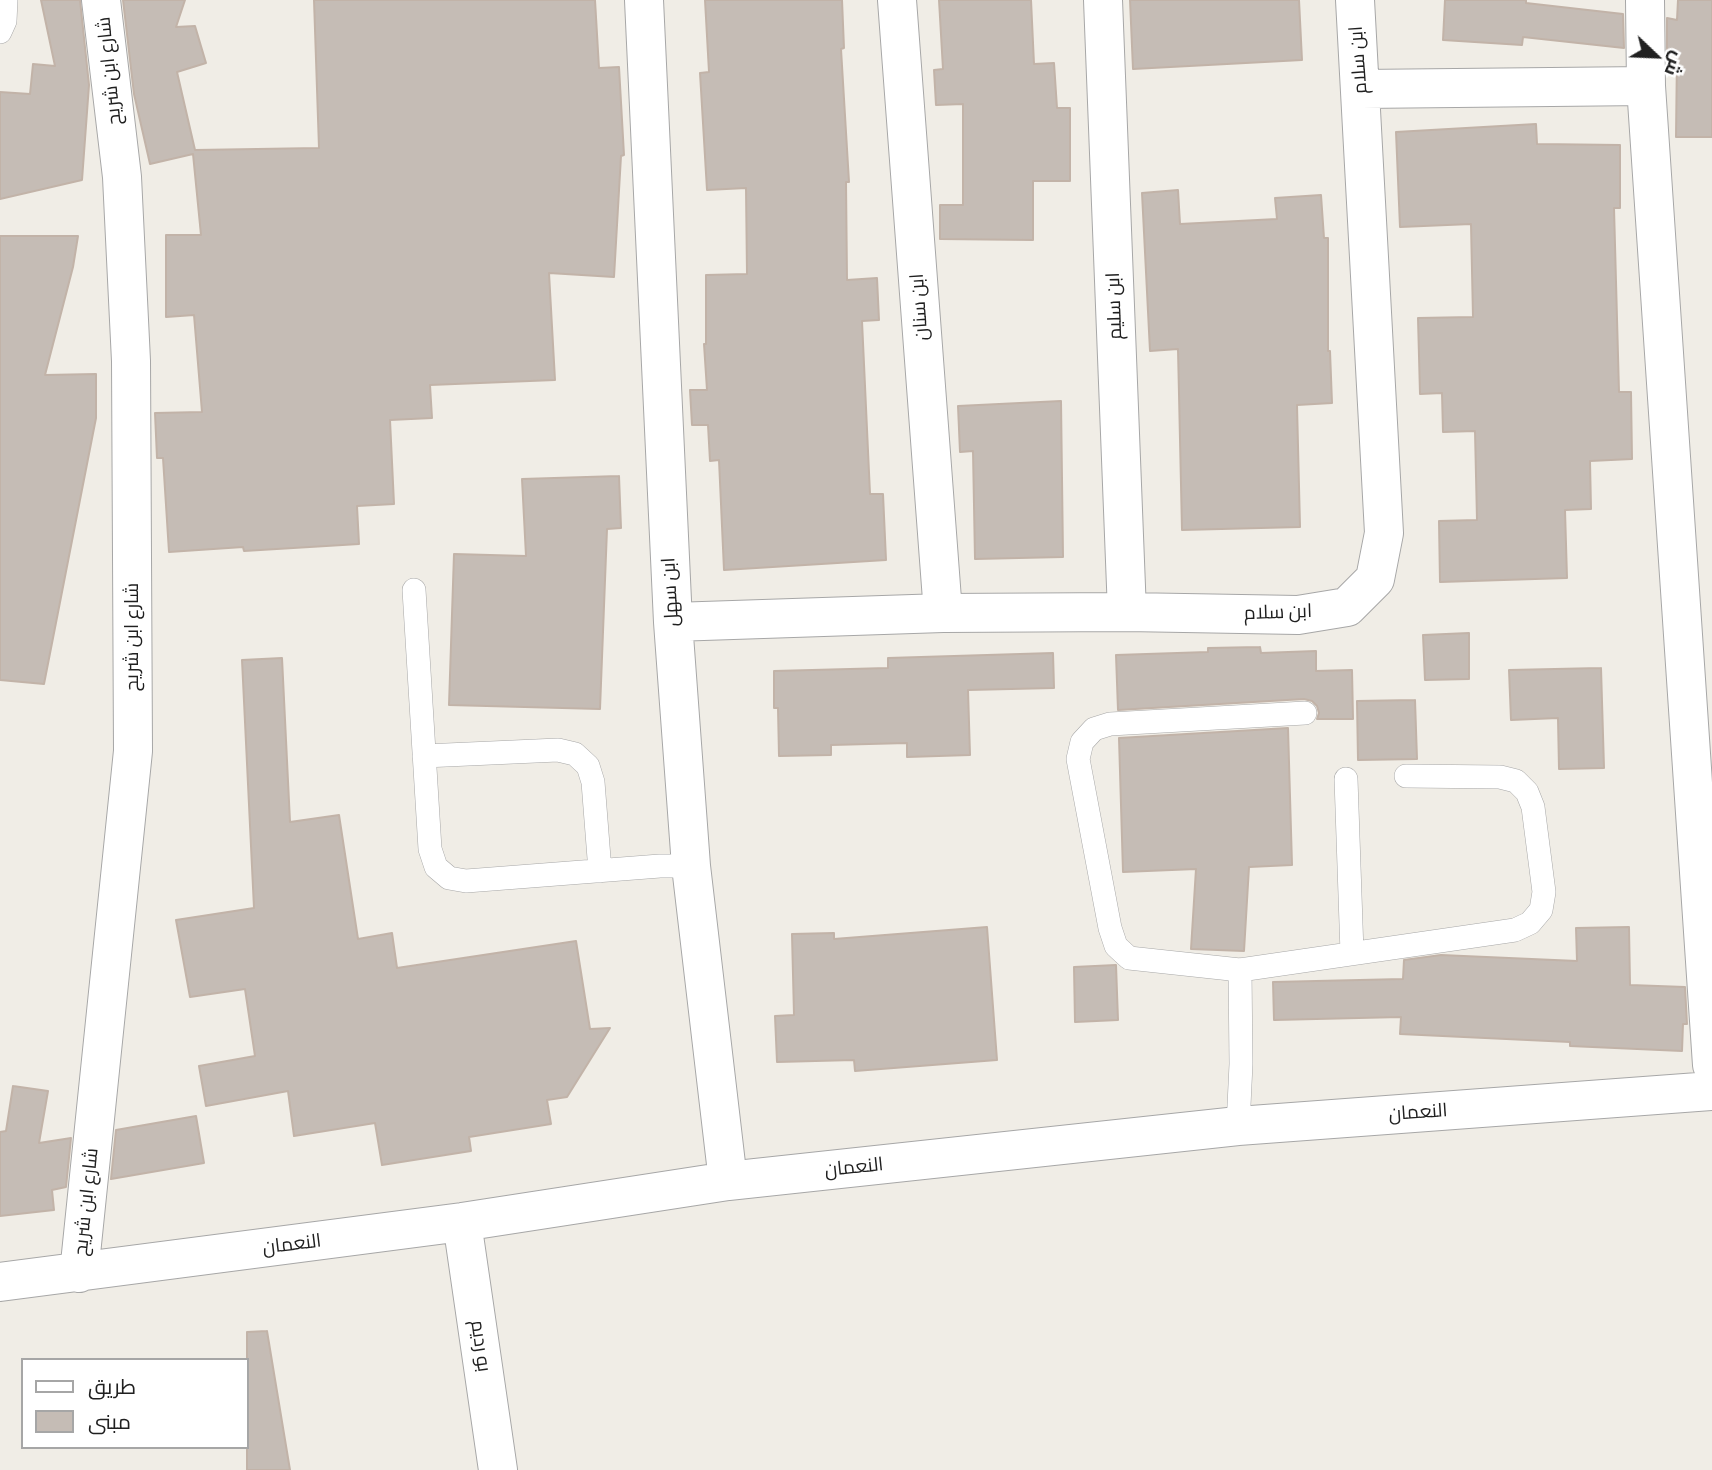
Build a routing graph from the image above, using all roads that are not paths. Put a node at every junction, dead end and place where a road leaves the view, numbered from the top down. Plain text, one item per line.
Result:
1 (6, 0) edge
2 (101, 0) edge
3 (644, 0) edge
4 (897, 0) edge
5 (1103, 0) edge
6 (1355, 0) edge
7 (1645, 0) edge
8 (0, 32) edge
9 (1646, 86) junction
10 (1361, 89) junction
11 (414, 590) dead end
12 (1127, 612) junction
13 (943, 613) junction
14 (673, 622) junction
15 (1305, 713) dead end
16 (424, 755) junction
17 (1406, 776) dead end
18 (1346, 779) dead end
19 (691, 866) junction
20 (600, 871) junction
21 (1352, 953) junction
22 (1240, 970) junction
23 (1712, 1065) edge
24 (1712, 1091) edge
25 (1238, 1126) junction
26 (728, 1181) junction
27 (462, 1222) junction
28 (79, 1273) junction
29 (0, 1282) edge
30 (498, 1470) edge

1 - 8 lane
2 - 28 street, شارع ابن شريح
3 - 14 street, ابن سهل
4 - 13 street, ابن سنان
5 - 12 street, ابن سليم
6 - 10 street, ابن سلام
7 - 9 street
9 - 10 street
9 - 23 street
10 - 12 street, ابن سلام
11 - 16 lane
12 - 13 street, ابن سلام
13 - 14 street, ابن سلام
14 - 19 street, ابن سهل
15 - 22 lane
16 - 20 lane
16 - 20 lane
17 - 21 lane
18 - 21 lane
19 - 20 lane
19 - 26 street, ابن سهل
21 - 22 lane
22 - 25 lane
24 - 25 street, النعمان
25 - 26 street, النعمان
26 - 27 street, النعمان
27 - 28 street, النعمان
27 - 30 street, بو رديم
28 - 29 street, النعمان

